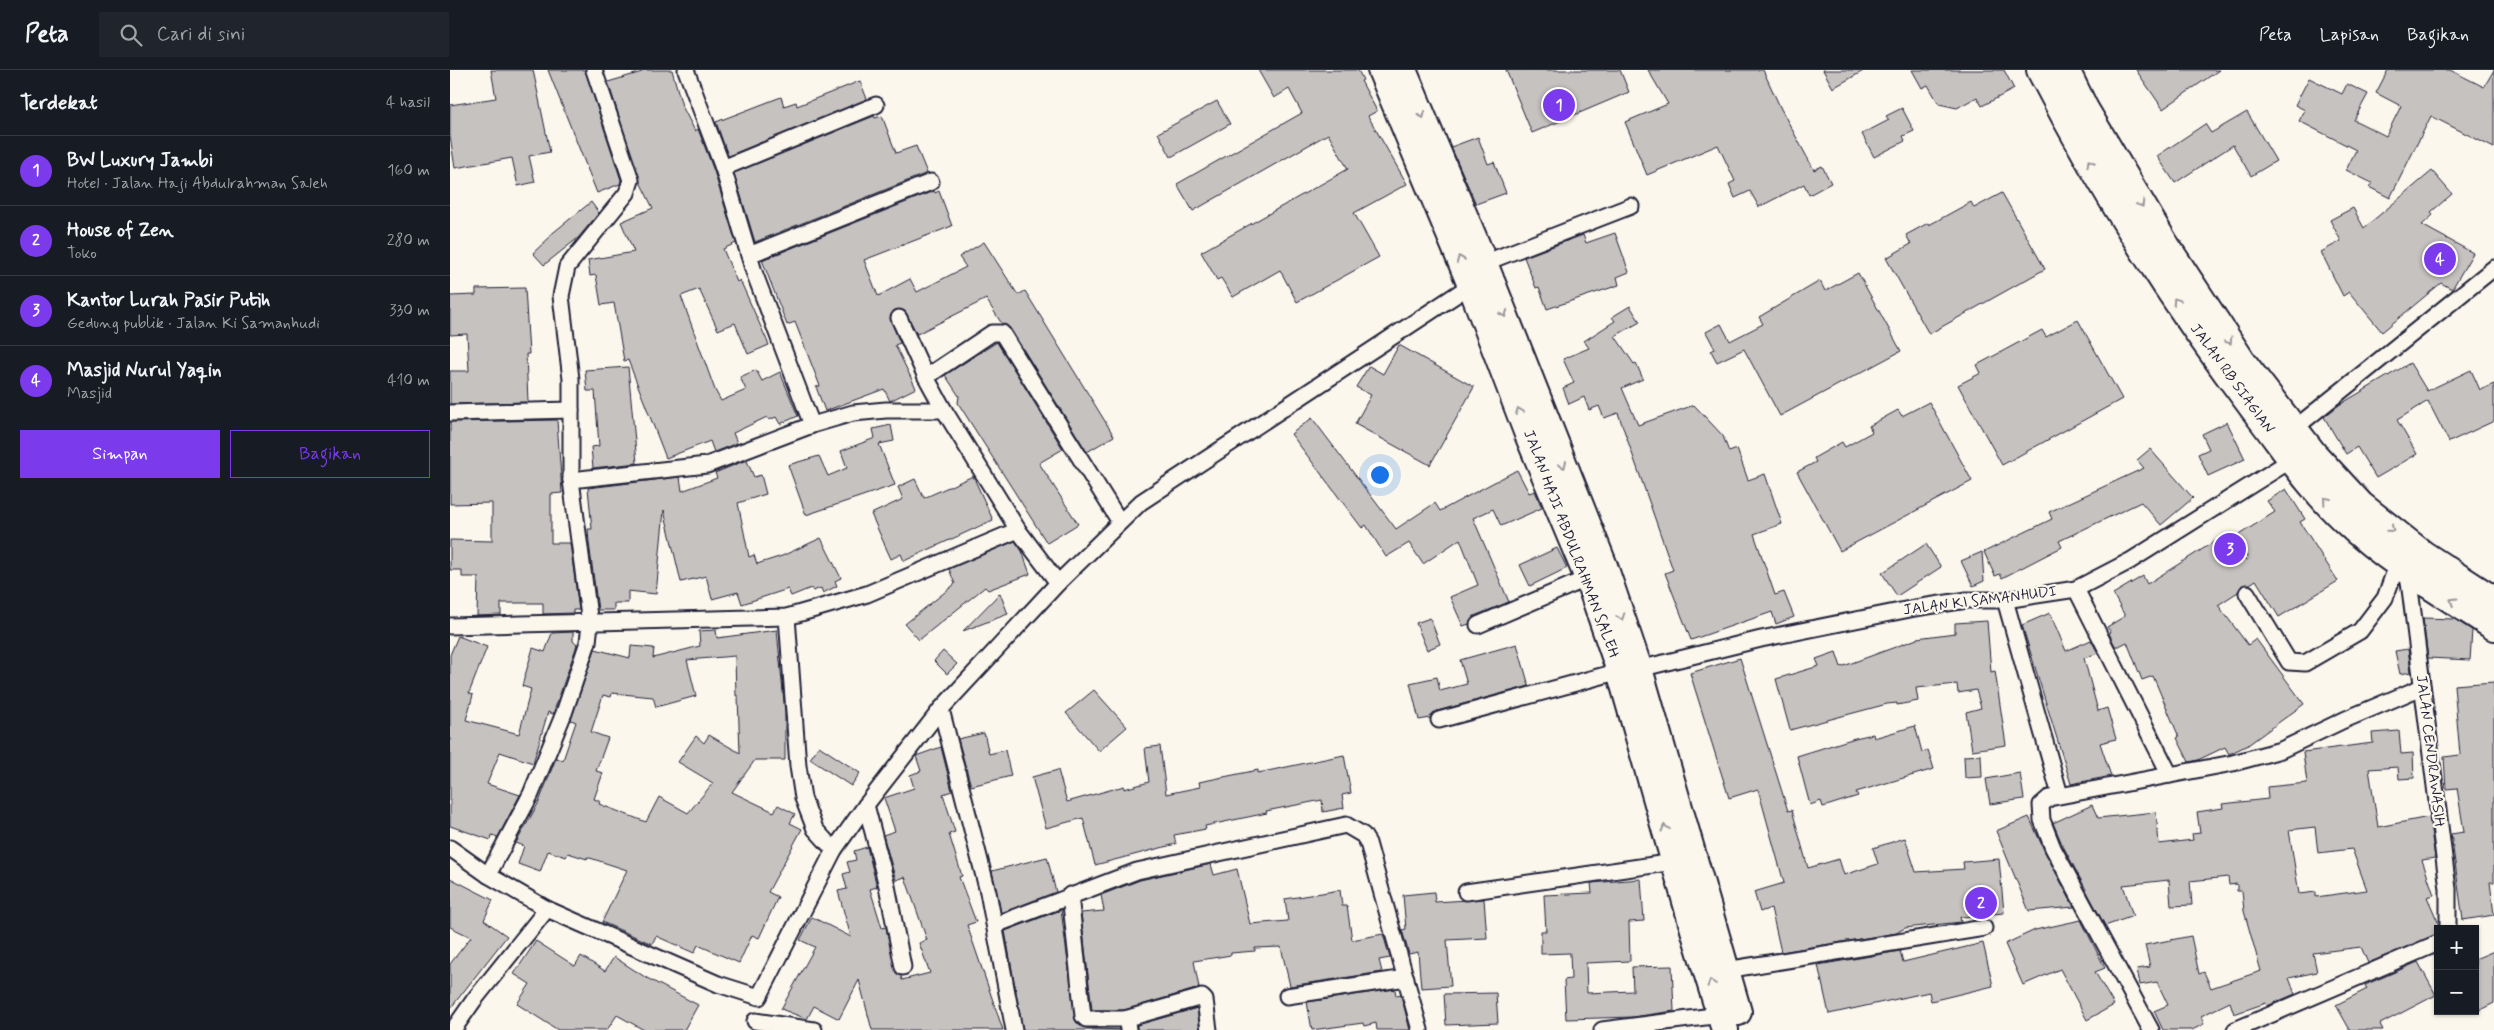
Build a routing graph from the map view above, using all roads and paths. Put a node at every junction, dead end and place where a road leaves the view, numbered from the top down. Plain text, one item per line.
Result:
1 (594, 70) edge
2 (686, 70) edge
3 (1381, 70) edge
4 (1403, 70) edge
5 (2040, 70) edge
6 (2066, 70) edge
7 (876, 105) dead end
8 (723, 168) junction
9 (931, 182) dead end
10 (1630, 206) dead end
11 (749, 255) junction
12 (2494, 268) edge
13 (1477, 274) junction
14 (899, 318) dead end
15 (1504, 344) junction
16 (926, 377) junction
17 (571, 410) junction
18 (944, 410) junction
19 (450, 413) edge
20 (812, 425) junction
21 (2295, 428) junction
22 (2291, 460) junction
23 (571, 480) junction
24 (1120, 522) junction
25 (1018, 530) junction
26 (2402, 569) junction
27 (1588, 578) junction
28 (1058, 583) junction
29 (2076, 588) junction
30 (2247, 593) dead end
31 (2005, 600) junction
32 (2494, 600) edge
33 (787, 617) junction
34 (590, 624) junction
35 (1478, 625) dead end
36 (450, 626) edge
37 (2494, 627) edge
38 (1630, 670) junction
39 (2422, 687) junction
40 (941, 709) junction
41 (1439, 720) dead end
42 (2170, 775) junction
43 (2060, 795) junction
44 (866, 804) junction
45 (450, 848) edge
46 (834, 850) junction
47 (1674, 862) junction
48 (488, 875) junction
49 (1466, 892) dead end
50 (1070, 895) junction
51 (547, 909) junction
52 (994, 925) junction
53 (2448, 925) edge
54 (1984, 928) dead end
55 (2434, 945) edge
56 (903, 966) dead end
57 (1726, 970) junction
58 (1406, 978) junction
59 (1287, 996) dead end
60 (759, 997) junction
61 (1723, 1023) edge
62 (1126, 1024) edge
63 (753, 1025) edge
64 (454, 1030) edge
65 (814, 1030) edge
66 (1014, 1030) edge
67 (1209, 1030) edge
68 (1420, 1030) edge
69 (1602, 1030) edge
70 (1742, 1030) edge
71 (2151, 1030) edge
72 (2236, 1030) edge

1 - 17 street
2 - 8 street
13 -> 3 highway, JALAN HAJI ABDULRAHMAN SALEH
4 -> 13 highway, JALAN HAJI ABDULRAHMAN SALEH
22 -> 5 highway, JALAN RB SIAGIAN
6 -> 21 highway, JALAN RB SIAGIAN
7 - 8 street
8 - 11 street
9 - 11 street
10 - 13 street
11 - 20 street
12 - 21 street
13 - 15 highway, JALAN HAJI ABDULRAHMAN SALEH
13 - 24 street
14 - 16 street
27 -> 15 highway, JALAN HAJI ABDULRAHMAN SALEH
15 -> 38 highway, JALAN HAJI ABDULRAHMAN SALEH
16 - 18 street
16 - 24 street
17 - 19 street
17 - 23 street
18 - 20 street
18 - 25 street
20 - 23 street
21 -> 32 highway, JALAN RB SIAGIAN
26 -> 22 highway, JALAN RB SIAGIAN
22 - 29 street, JALAN KI SAMANHUDI
23 - 34 street
24 - 28 street
25 - 28 street
25 - 33 street
26 - 30 street
37 -> 26 highway, JALAN RB SIAGIAN
26 - 39 street, JALAN CENDRAWASIH
27 - 35 street
27 - 38 highway, JALAN HAJI ABDULRAHMAN SALEH
28 - 40 street
29 - 31 street, JALAN KI SAMANHUDI
29 - 42 street
31 - 38 street, JALAN KI SAMANHUDI
31 - 43 street
33 - 34 street
33 - 46 street
34 - 36 street
34 - 48 street
38 - 41 street, JALAN KI SAMANHUDI
47 -> 38 highway, JALAN HAJI ABDULRAHMAN SALEH
38 - 57 highway, JALAN HAJI ABDULRAHMAN SALEH
39 - 42 street
39 - 53 street, JALAN CENDRAWASIH
40 - 44 street
40 - 52 street
42 - 43 street
43 - 71 street
44 - 46 street
44 - 56 street
45 - 48 street
46 - 60 street
47 - 49 street
61 -> 47 highway, JALAN HAJI ABDULRAHMAN SALEH
48 - 51 street
50 - 52 street
50 - 58 street
50 - 62 street
51 - 60 street
51 - 64 street
52 - 66 street
54 - 57 street
55 - 72 street
57 - 70 highway, JALAN HAJI ABDULRAHMAN SALEH
58 - 59 street
58 - 68 street
60 - 63 street
61 - 69 street
62 - 67 street
63 - 65 street

